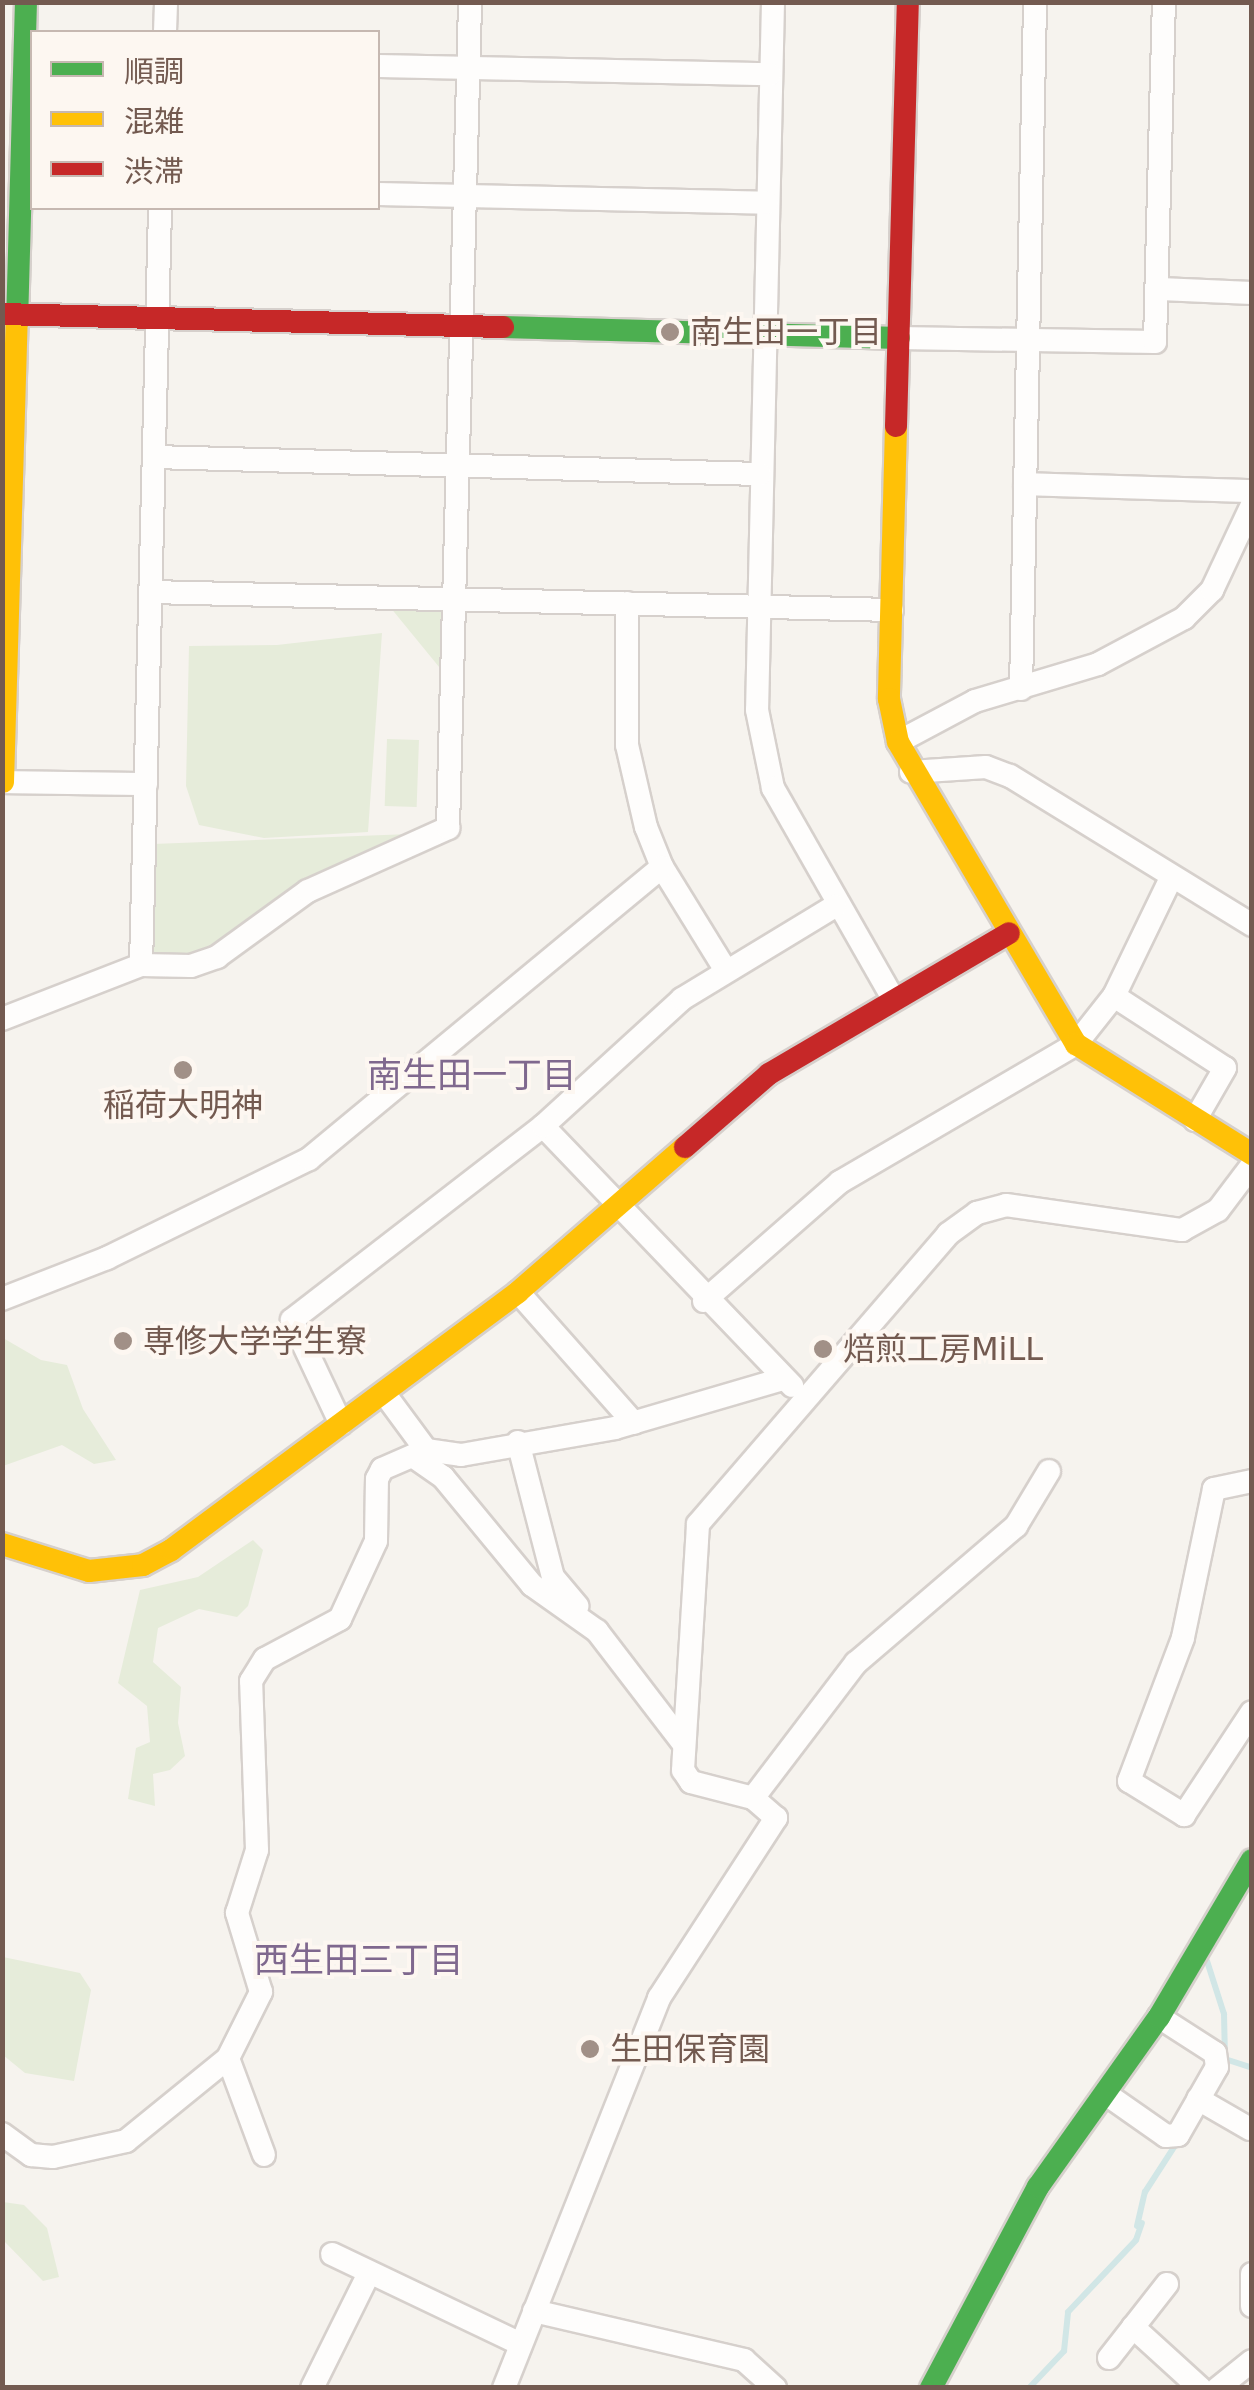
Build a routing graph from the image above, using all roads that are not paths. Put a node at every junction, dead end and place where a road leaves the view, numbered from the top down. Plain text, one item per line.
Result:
1 (166, 2) edge
2 (470, 2) edge
3 (773, 2) edge
4 (908, 2) edge
5 (1035, 2) edge
6 (1164, 2) edge
7 (18, 8) edge
8 (165, 30) edge
9 (380, 66) edge
10 (468, 68) junction
11 (770, 74) junction
12 (380, 194) edge
13 (464, 196) junction
14 (767, 203) junction
15 (160, 210) edge
16 (1160, 289) junction
17 (1252, 293) edge
18 (12, 314) edge
19 (158, 320) junction
20 (462, 325) junction
21 (765, 335) junction
22 (899, 338) junction
23 (1028, 338) junction
24 (154, 457) junction
25 (459, 466) junction
26 (760, 474) junction
27 (1025, 484) junction
28 (1252, 491) edge
29 (1252, 506) edge
30 (150, 592) junction
31 (456, 599) junction
32 (627, 603) junction
33 (758, 607) junction
34 (892, 610) junction
35 (1021, 690) junction
36 (898, 742) junction
37 (911, 772) junction
38 (3, 782) edge
39 (146, 784) junction
40 (662, 868) junction
41 (1170, 880) junction
42 (835, 906) junction
43 (1252, 924) edge
44 (1009, 933) junction
45 (142, 965) junction
46 (725, 969) junction
47 (1114, 996) junction
48 (894, 1000) junction
49 (2, 1018) edge
50 (1076, 1044) junction
51 (1195, 1120) junction
52 (543, 1126) junction
53 (1252, 1154) edge
54 (1252, 1165) edge
55 (615, 1206) junction
56 (518, 1292) junction
57 (2, 1299) edge
58 (704, 1302) junction
59 (783, 1379) junction
60 (384, 1392) junction
61 (806, 1398) junction
62 (634, 1423) junction
63 (341, 1424) junction
64 (518, 1442) junction
65 (422, 1454) junction
66 (1049, 1472) dead end
67 (1252, 1481) edge
68 (2, 1544) edge
69 (584, 1618) junction
70 (1252, 1712) edge
71 (684, 1742) junction
72 (753, 1798) junction
73 (1252, 1860) edge
74 (1158, 2017) junction
75 (228, 2058) junction
76 (1106, 2094) junction
77 (1198, 2099) junction
78 (1250, 2129) edge
79 (2, 2134) edge
80 (264, 2155) dead end
81 (332, 2254) dead end
82 (369, 2274) junction
83 (1252, 2274) edge
84 (1167, 2284) dead end
85 (1252, 2306) edge
86 (534, 2312) junction
87 (1124, 2326) junction
88 (520, 2344) junction
89 (1109, 2358) dead end
90 (1252, 2361) edge
91 (312, 2388) edge
92 (504, 2388) edge
93 (775, 2388) edge
94 (931, 2388) edge
95 (1200, 2388) edge
96 (1218, 2388) edge

1 - 8 street
2 - 10 street
3 - 11 street
4 - 22 street
5 - 23 street
6 - 16 street
7 - 18 street
9 - 10 street
10 - 11 street
10 - 13 street
11 - 14 street
12 - 13 street
13 - 14 street
13 - 20 street
14 - 21 street
15 - 19 street
16 - 17 street
16 - 23 street
18 - 19 street
18 - 38 street
19 - 20 street
19 - 24 street
20 - 21 street
20 - 25 street
21 - 22 street
21 - 26 street
22 - 23 street
22 - 34 street
23 - 27 street
24 - 25 street
24 - 30 street
25 - 26 street
25 - 31 street
26 - 33 street
27 - 28 street
27 - 35 street
29 - 35 street
30 - 31 street
30 - 39 street
31 - 32 street
31 - 45 street
32 - 33 street
32 - 40 street
33 - 34 street
33 - 42 street
34 - 36 street
35 - 36 street
36 - 37 street
37 - 41 street
37 - 44 street
38 - 39 street
39 - 45 street
40 - 46 street
40 - 57 street
41 - 43 street
41 - 47 street
42 - 46 street
42 - 48 street
44 - 48 street
44 - 50 street
45 - 49 street
46 - 52 street
47 - 50 street
47 - 51 street
48 - 55 street
50 - 51 street
50 - 58 street
51 - 53 street
52 - 55 street
52 - 63 street
54 - 61 street
55 - 56 street
55 - 58 street
56 - 60 street
56 - 62 street
58 - 59 street
59 - 61 street
59 - 62 street
60 - 63 street
60 - 65 street
61 - 71 street
62 - 64 street
63 - 68 street
64 - 65 street
64 - 69 street
65 - 69 street
65 - 75 street
66 - 72 street
67 - 70 street
69 - 71 street
71 - 72 street
72 - 86 street
73 - 74 street
74 - 76 street
74 - 77 street
75 - 79 street
75 - 80 street
76 - 77 street
76 - 94 street
77 - 78 street
81 - 82 street
82 - 88 street
82 - 91 street
83 - 85 street
84 - 87 street
86 - 88 street
86 - 93 street
87 - 89 street
87 - 95 street
88 - 92 street
90 - 96 street

